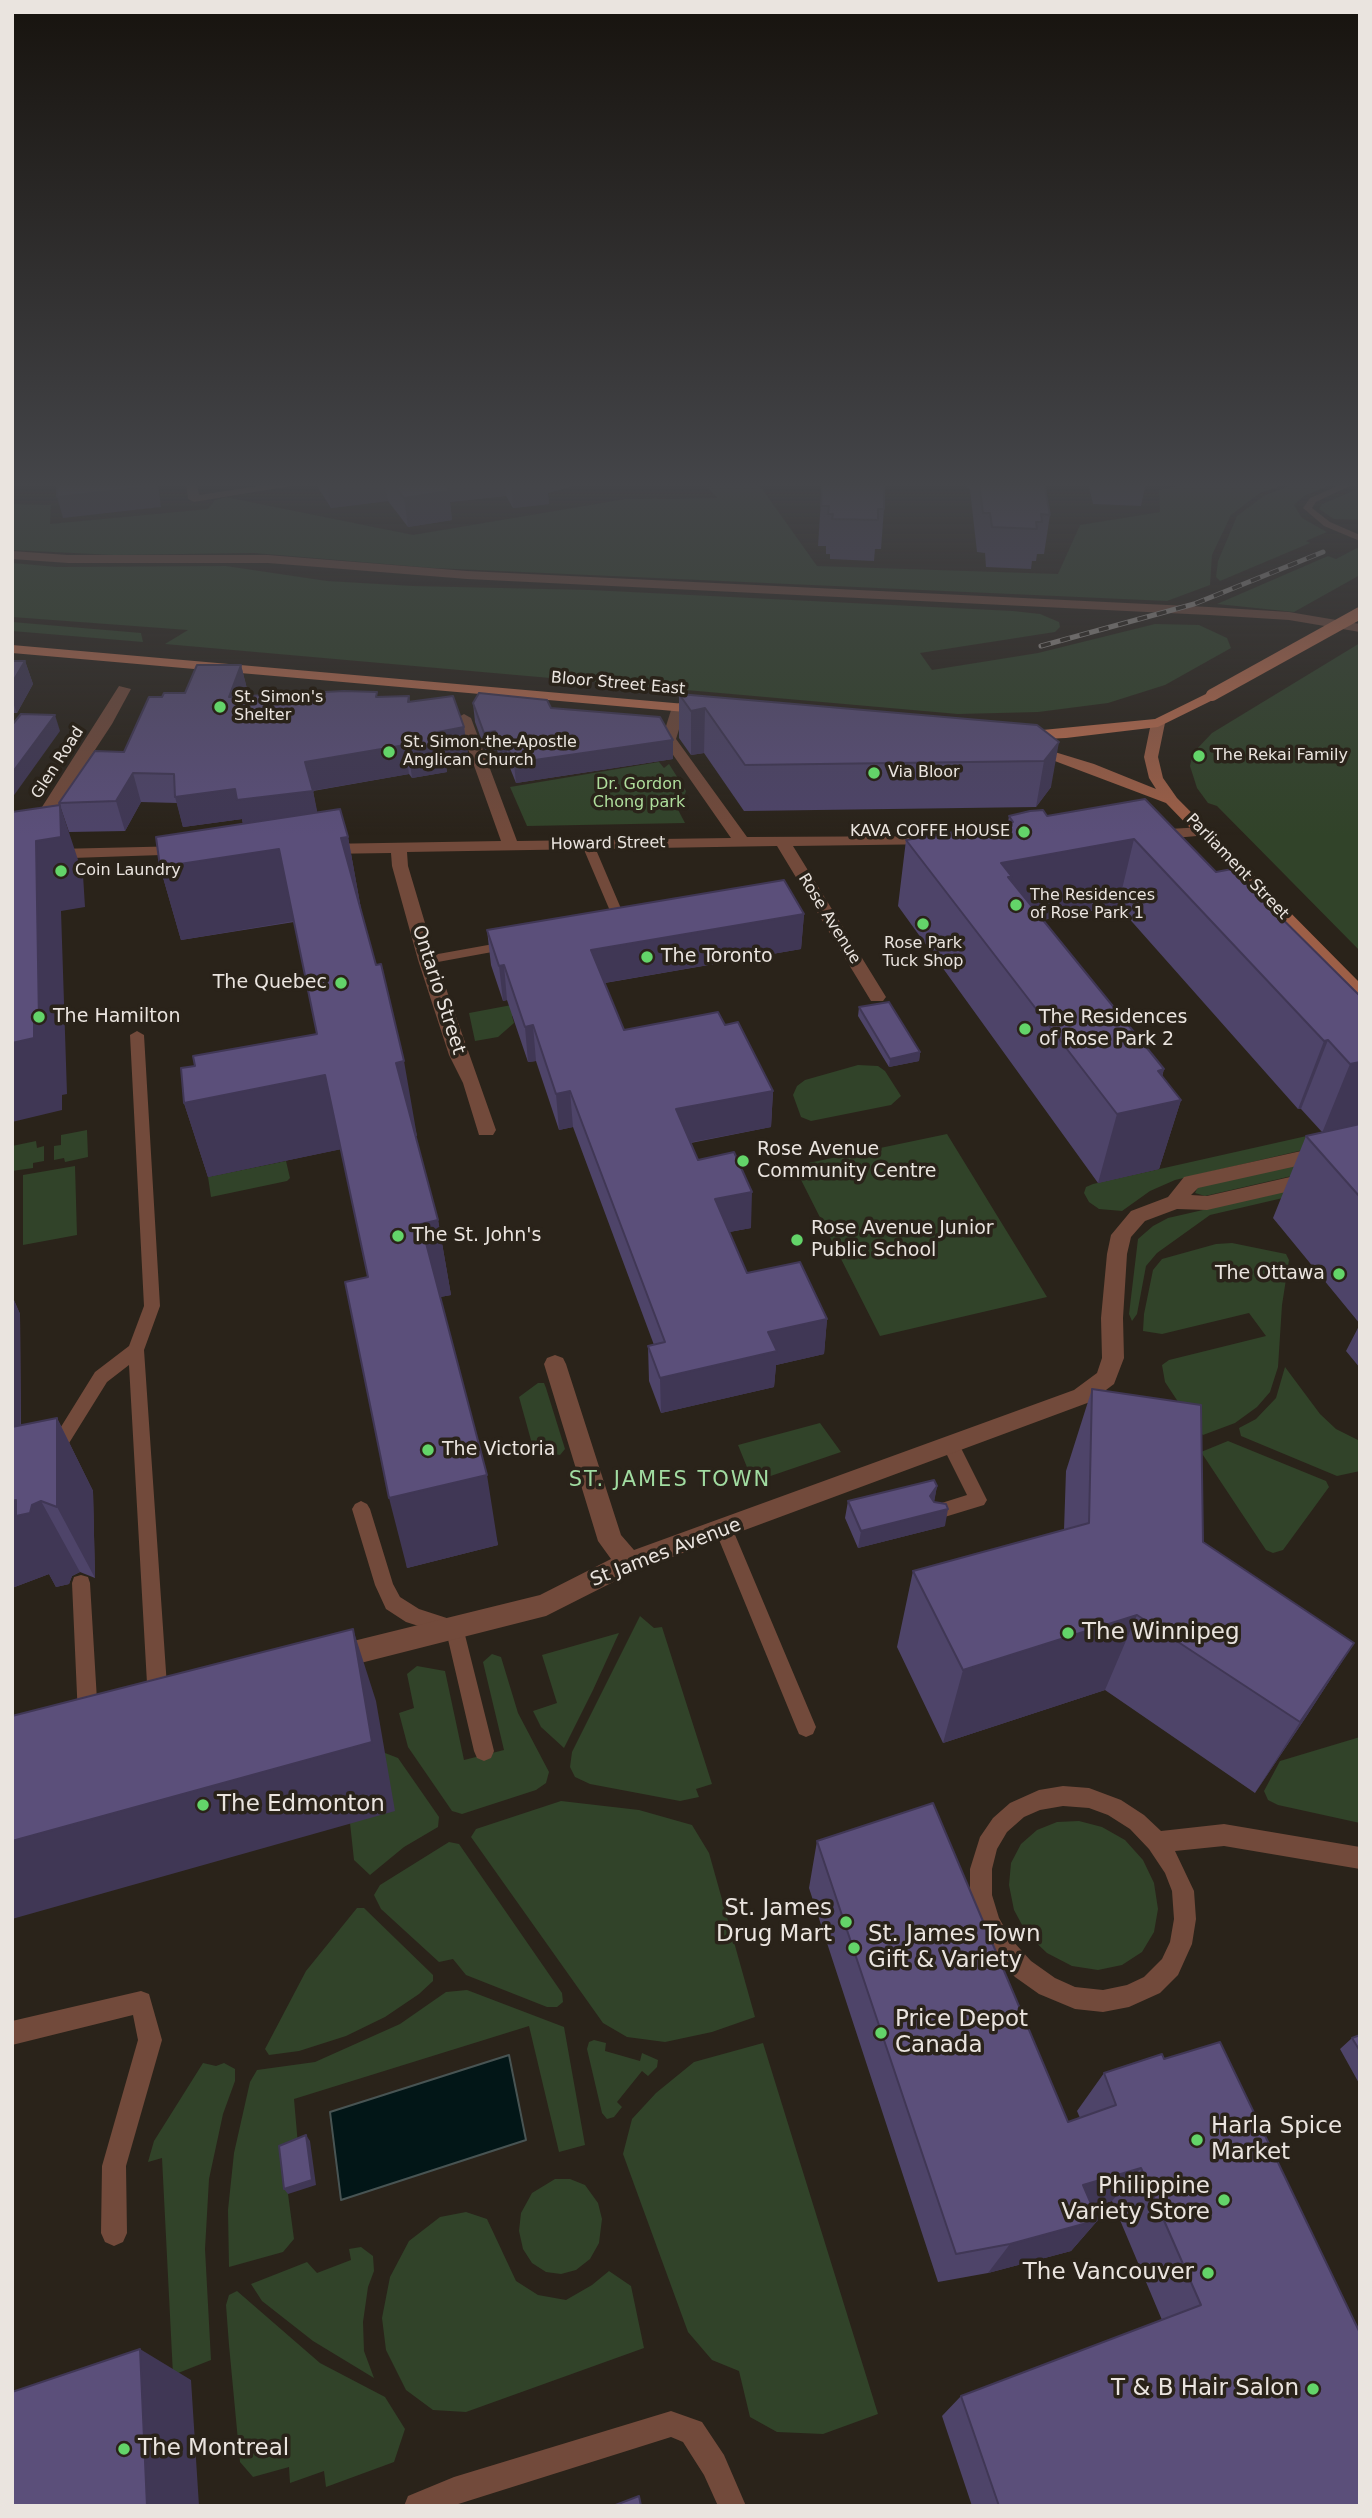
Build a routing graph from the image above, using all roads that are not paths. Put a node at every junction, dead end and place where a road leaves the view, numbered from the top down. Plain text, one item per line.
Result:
1 (995, 601) edge
2 (1360, 612) edge
3 (1360, 628) edge
4 (12, 649) edge
5 (124, 689) dead end
6 (678, 707) junction
7 (730, 712) edge
8 (464, 718) edge
9 (1158, 723) junction
10 (1172, 801) junction
11 (1203, 832) junction
12 (1129, 835) edge
13 (957, 838) edge
14 (782, 841) junction
15 (742, 842) junction
16 (588, 845) junction
17 (511, 846) junction
18 (399, 847) junction
19 (301, 849) edge
20 (198, 851) edge
21 (16, 855) edge
22 (609, 928) edge
23 (528, 942) edge
24 (428, 960) junction
25 (1360, 993) edge
26 (877, 996) dead end
27 (137, 1035) dead end
28 (486, 1130) dead end
29 (1360, 1145) edge
30 (1360, 1168) edge
31 (1175, 1202) junction
32 (136, 1350) junction
33 (555, 1364) dead end
34 (951, 1445) junction
35 (54, 1453) edge
36 (361, 1509) dead end
37 (938, 1511) edge
38 (724, 1530) junction
39 (630, 1562) junction
40 (81, 1583) dead end
41 (455, 1629) junction
42 (305, 1668) edge
43 (806, 1727) dead end
44 (484, 1751) dead end
45 (1157, 1842) junction
46 (1360, 1858) edge
47 (12, 2033) edge
48 (114, 2233) dead end
49 (418, 2506) edge
50 (732, 2506) edge

1 - 3 street
2 - 9 main road, bridge
4 - 6 main road, Bloor Street East
5 - 21 street, Glen Road
6 - 7 main road, Bloor Street East
6 - 15 street
8 - 17 street
9 - 10 main road, Parliament Street
9 - 10 main road
10 - 11 main road, Parliament Street
11 - 12 street
11 - 25 main road, Parliament Street
13 - 14 street, Howard Street
14 - 15 street, Howard Street
14 - 26 street, Rose Avenue
15 - 16 street, Howard Street
16 - 17 street, Howard Street
16 - 22 lane
17 - 18 street, Howard Street
18 - 19 street, Howard Street
18 - 24 street, Ontario Street
20 - 21 street
23 - 24 lane
24 - 28 street, Ontario Street
27 - 32 lane
29 - 31 street, St James Avenue
30 - 31 street, St James Avenue
31 - 34 street, St James Avenue
32 - 35 lane
32 - 40 lane
33 - 39 street
34 - 37 lane
34 - 38 street, St James Avenue
36 - 41 lane
38 - 39 street, St James Avenue
38 - 43 lane
39 - 41 street, St James Avenue
41 - 42 street, St James Avenue
41 - 44 lane
45 - 45 lane
45 - 46 lane
47 - 48 lane
49 - 50 lane

